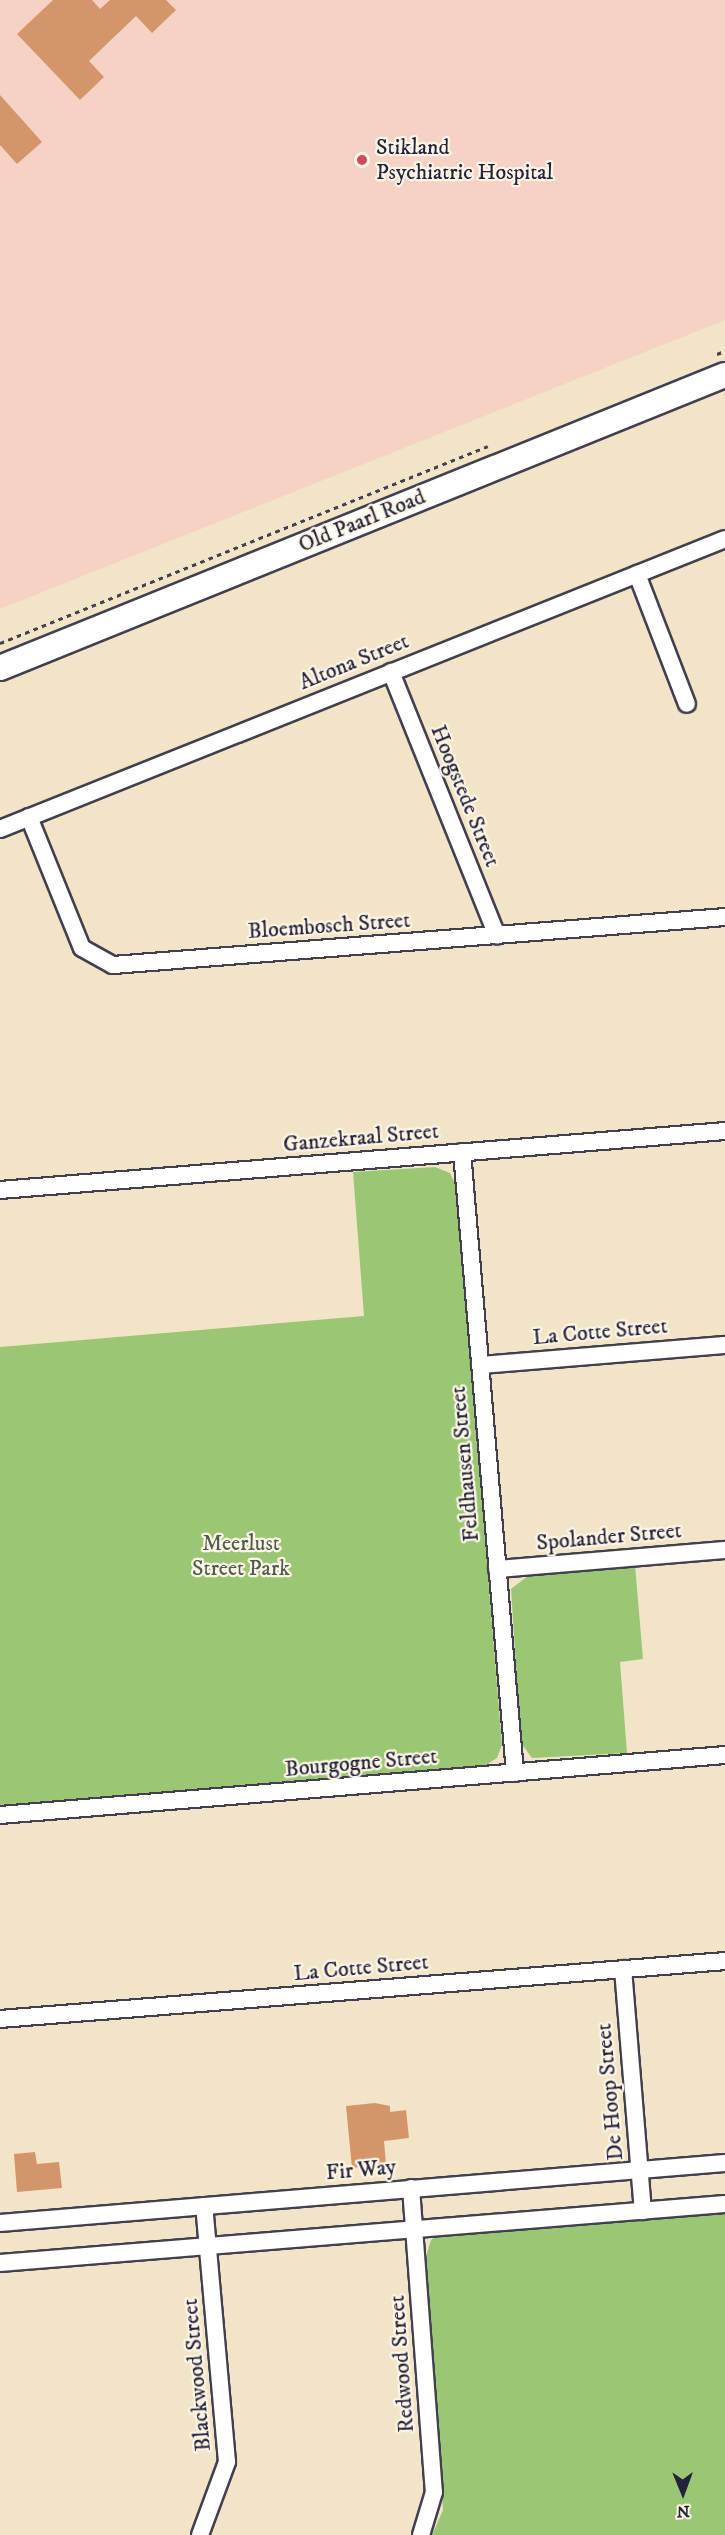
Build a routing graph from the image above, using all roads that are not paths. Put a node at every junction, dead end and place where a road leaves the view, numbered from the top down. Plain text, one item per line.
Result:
1 (720, 365) edge
2 (725, 538) edge
3 (637, 574) junction
4 (0, 668) edge
5 (391, 672) junction
6 (687, 704) dead end
7 (29, 817) junction
8 (0, 829) edge
9 (725, 917) edge
10 (497, 936) junction
11 (725, 1131) edge
12 (462, 1152) junction
13 (0, 1190) edge
14 (725, 1345) edge
15 (480, 1365) junction
16 (725, 1550) edge
17 (497, 1569) junction
18 (725, 1755) edge
19 (515, 1773) junction
20 (0, 1815) edge
21 (725, 1961) edge
22 (623, 1969) junction
23 (0, 2019) edge
24 (725, 2163) edge
25 (639, 2169) junction
26 (411, 2188) junction
27 (725, 2204) edge
28 (204, 2206) junction
29 (643, 2211) junction
30 (0, 2223) edge
31 (415, 2229) junction
32 (207, 2245) junction
33 (0, 2263) edge
34 (200, 2535) edge
35 (421, 2535) edge

1 - 4 main road, Old Paarl Road
2 - 3 street, Altona Street
3 - 5 street, Altona Street
3 - 6 street
5 - 7 street, Altona Street
5 - 10 street, Hoogstede Street
7 - 8 street, Altona Street
7 - 10 street, Bloembosch Street
9 - 10 street, Bloembosch Street
11 - 12 street, Ganzekraal Street
12 - 13 street, Ganzekraal Street
12 - 15 street, Feldhausen Street
14 - 15 street, La Cotte Street
15 - 17 street, Feldhausen Street
16 - 17 street, Spolander Street
17 - 19 street, Feldhausen Street
18 - 19 street, Bourgogne Street
19 - 20 street, Bourgogne Street
21 - 22 street, La Cotte Street
22 - 23 street, La Cotte Street
22 - 25 street, De Hoop Street
24 - 25 street, Fir Way
25 - 26 street, Fir Way
25 - 29 street, De Hoop Street
26 - 28 street, Fir Way
26 - 31 street, Redwood Street
27 - 29 street
28 - 30 street, Fir Way
28 - 32 street, Blackwood Street
29 - 31 street
31 - 32 street
31 - 35 street, Redwood Street
32 - 33 street
32 - 34 street, Blackwood Street

